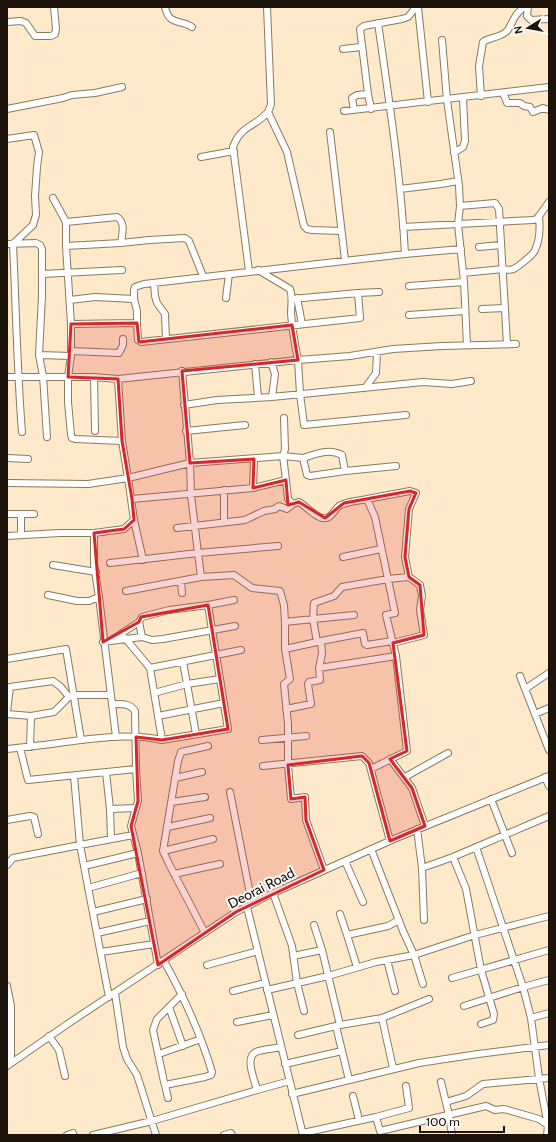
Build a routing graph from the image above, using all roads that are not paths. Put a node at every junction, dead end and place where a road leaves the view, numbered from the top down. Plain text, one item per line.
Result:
1 (54, 7) edge
2 (165, 7) edge
3 (267, 7) edge
4 (417, 7) edge
5 (524, 7) edge
6 (528, 7) edge
7 (549, 20) edge
8 (7, 22) edge
9 (378, 23) junction
10 (192, 27) dead end
11 (442, 40) dead end
12 (361, 47) junction
13 (343, 49) dead end
14 (122, 87) dead end
15 (549, 87) edge
16 (502, 93) junction
17 (368, 94) junction
18 (481, 96) junction
19 (463, 98) junction
20 (447, 100) junction
21 (428, 102) junction
22 (390, 107) junction
23 (7, 109) edge
24 (371, 109) junction
25 (354, 110) junction
26 (549, 110) edge
27 (268, 112) junction
28 (344, 112) dead end
29 (330, 132) dead end
30 (7, 139) edge
31 (234, 151) junction
32 (454, 153) junction
33 (201, 157) dead end
34 (458, 181) junction
35 (400, 188) junction
36 (53, 198) dead end
37 (549, 202) edge
38 (460, 206) junction
39 (539, 216) junction
40 (66, 222) junction
41 (500, 222) junction
42 (458, 224) junction
43 (403, 226) junction
44 (341, 231) junction
45 (121, 243) junction
46 (10, 244) edge
47 (501, 245) junction
48 (66, 246) junction
49 (479, 247) dead end
50 (461, 249) junction
51 (405, 254) junction
52 (345, 260) junction
53 (503, 269) junction
54 (122, 270) dead end
55 (258, 270) junction
56 (249, 271) junction
57 (68, 272) junction
58 (463, 273) junction
59 (42, 274) junction
60 (229, 274) junction
61 (204, 276) junction
62 (154, 282) junction
63 (464, 282) junction
64 (409, 286) dead end
65 (379, 292) dead end
66 (358, 294) junction
67 (226, 298) dead end
68 (134, 299) junction
69 (295, 299) junction
70 (70, 300) junction
71 (505, 308) junction
72 (482, 309) dead end
73 (465, 312) junction
74 (409, 315) dead end
75 (137, 323) junction
76 (71, 324) junction
77 (302, 324) junction
78 (292, 325) junction
79 (123, 339) dead end
80 (166, 339) junction
81 (507, 344) junction
82 (516, 344) dead end
83 (467, 345) junction
84 (376, 352) junction
85 (71, 354) junction
86 (39, 355) junction
87 (298, 360) junction
88 (271, 362) junction
89 (255, 364) junction
90 (182, 371) junction
91 (43, 376) junction
92 (7, 377) edge
93 (18, 377) junction
94 (68, 377) junction
95 (94, 377) junction
96 (118, 379) junction
97 (471, 381) dead end
98 (365, 388) junction
99 (300, 394) junction
100 (258, 397) junction
101 (272, 397) junction
102 (184, 405) junction
103 (406, 415) dead end
104 (284, 418) dead end
105 (245, 425) dead end
106 (95, 431) dead end
107 (186, 431) junction
108 (22, 432) dead end
109 (47, 437) dead end
110 (122, 441) junction
111 (283, 456) junction
112 (7, 458) edge
113 (303, 458) junction
114 (28, 459) dead end
115 (254, 459) junction
116 (190, 463) junction
117 (396, 466) dead end
118 (344, 471) junction
119 (128, 478) junction
120 (286, 480) junction
121 (7, 483) edge
122 (253, 488) junction
123 (224, 490) junction
124 (191, 493) junction
125 (132, 499) junction
126 (367, 500) junction
127 (293, 504) junction
128 (7, 514) edge
129 (21, 514) junction
130 (34, 514) dead end
131 (134, 520) junction
132 (224, 522) junction
133 (195, 526) junction
134 (177, 528) dead end
135 (94, 533) junction
136 (21, 535) junction
137 (7, 536) edge
138 (278, 546) dead end
139 (381, 549) junction
140 (198, 553) junction
141 (343, 557) dead end
142 (143, 560) junction
143 (110, 563) dead end
144 (53, 565) dead end
145 (96, 572) junction
146 (201, 577) junction
147 (409, 577) junction
148 (388, 579) junction
149 (181, 581) junction
150 (126, 591) dead end
151 (182, 593) dead end
152 (48, 595) dead end
153 (98, 597) junction
154 (234, 600) dead end
155 (208, 605) junction
156 (354, 615) dead end
157 (313, 619) junction
158 (140, 622) junction
159 (286, 622) junction
160 (235, 626) dead end
161 (212, 630) junction
162 (142, 637) junction
163 (125, 638) junction
164 (106, 641) junction
165 (319, 642) junction
166 (392, 642) junction
167 (285, 649) junction
168 (241, 650) dead end
169 (216, 655) junction
170 (396, 656) junction
171 (7, 659) edge
172 (183, 662) junction
173 (150, 668) junction
174 (319, 668) junction
175 (549, 673) edge
176 (520, 676) dead end
177 (220, 679) junction
178 (187, 684) junction
179 (525, 689) junction
180 (154, 693) junction
181 (111, 695) junction
182 (71, 696) junction
183 (224, 703) junction
184 (112, 704) junction
185 (549, 708) edge
186 (192, 709) junction
187 (286, 709) junction
188 (7, 713) edge
189 (535, 714) junction
190 (31, 716) junction
191 (158, 716) junction
192 (196, 734) junction
193 (306, 736) dead end
194 (116, 737) junction
195 (136, 737) junction
196 (288, 737) junction
197 (81, 740) junction
198 (162, 740) junction
199 (262, 740) dead end
200 (548, 745) edge
201 (208, 746) dead end
202 (30, 747) junction
203 (20, 748) junction
204 (7, 749) edge
205 (448, 753) dead end
206 (390, 759) junction
207 (288, 765) junction
208 (263, 766) dead end
209 (136, 769) junction
210 (371, 769) junction
211 (106, 772) junction
212 (202, 772) dead end
213 (74, 776) junction
214 (547, 776) edge
215 (405, 777) junction
216 (175, 778) junction
217 (549, 786) edge
218 (230, 792) dead end
219 (205, 797) dead end
220 (491, 799) junction
221 (172, 802) junction
222 (136, 808) junction
223 (110, 809) junction
224 (549, 816) edge
225 (210, 818) dead end
226 (7, 820) edge
227 (425, 826) junction
228 (168, 827) junction
229 (417, 829) junction
230 (38, 834) dead end
231 (505, 834) junction
232 (133, 835) junction
233 (111, 838) junction
234 (213, 839) dead end
235 (390, 841) junction
236 (80, 845) junction
237 (476, 847) junction
238 (371, 849) junction
239 (163, 851) junction
240 (138, 853) junction
241 (512, 853) dead end
242 (453, 858) junction
243 (345, 861) junction
244 (220, 864) dead end
245 (7, 865) edge
246 (84, 866) junction
247 (422, 868) junction
248 (324, 870) junction
249 (142, 873) junction
250 (174, 874) junction
251 (88, 888) junction
252 (273, 893) junction
253 (147, 899) junction
254 (363, 902) dead end
255 (249, 905) junction
256 (93, 912) junction
257 (340, 914) dead end
258 (549, 916) edge
259 (399, 920) junction
260 (424, 920) dead end
261 (150, 921) junction
262 (314, 926) dead end
263 (503, 928) junction
264 (97, 933) junction
265 (205, 933) junction
266 (347, 935) junction
267 (475, 935) junction
268 (154, 944) junction
269 (322, 950) junction
270 (549, 950) edge
271 (258, 951) junction
272 (101, 952) junction
273 (414, 955) junction
274 (293, 956) junction
275 (387, 960) junction
276 (164, 961) junction
277 (513, 961) junction
278 (158, 965) junction
279 (207, 965) dead end
280 (357, 967) junction
281 (481, 970) junction
282 (328, 976) junction
283 (452, 978) dead end
284 (549, 980) edge
285 (265, 983) junction
286 (297, 983) junction
287 (423, 984) dead end
288 (7, 986) edge
289 (523, 987) junction
290 (267, 990) junction
291 (233, 991) dead end
292 (395, 991) dead end
293 (115, 993) junction
294 (182, 994) junction
295 (109, 997) junction
296 (489, 998) junction
297 (429, 999) dead end
298 (464, 1006) dead end
299 (169, 1007) junction
300 (304, 1011) dead end
301 (549, 1013) edge
302 (273, 1015) junction
303 (382, 1018) junction
304 (531, 1018) junction
305 (237, 1022) dead end
306 (481, 1024) dead end
307 (338, 1025) junction
308 (298, 1034) dead end
309 (49, 1036) junction
310 (201, 1039) junction
311 (549, 1045) edge
312 (183, 1046) junction
313 (281, 1047) junction
314 (535, 1047) junction
315 (342, 1052) junction
316 (159, 1054) junction
317 (9, 1064) edge
318 (285, 1064) junction
319 (393, 1068) junction
320 (65, 1076) dead end
321 (539, 1078) junction
322 (549, 1078) edge
323 (349, 1080) junction
324 (290, 1082) junction
325 (440, 1082) dead end
326 (165, 1085) junction
327 (406, 1086) dead end
328 (258, 1090) junction
329 (292, 1094) junction
330 (353, 1096) dead end
331 (168, 1098) dead end
332 (446, 1102) junction
333 (547, 1110) edge
334 (449, 1115) junction
335 (376, 1117) junction
336 (358, 1120) junction
337 (152, 1121) junction
338 (549, 1126) edge
339 (120, 1132) edge
340 (303, 1134) edge
341 (93, 1135) edge
342 (156, 1135) edge
343 (224, 1135) edge
344 (232, 1135) edge
345 (452, 1135) edge
346 (547, 1135) edge

1 - 8 street
2 - 10 street
3 - 27 street
4 - 9 street
4 - 21 street
5 - 18 street
6 - 7 street
9 - 12 street
9 - 22 street
11 - 20 street
12 - 13 street
12 - 17 street
14 - 23 street
15 - 16 street
16 - 18 street
16 - 26 street
17 - 24 street
17 - 25 street
18 - 19 street
19 - 20 street
19 - 32 street
20 - 21 street
20 - 32 street
21 - 22 street
22 - 24 street
22 - 35 street
24 - 25 street
25 - 28 street
27 - 31 street
27 - 44 street
29 - 44 street
30 - 46 street
31 - 33 street
31 - 56 street
32 - 34 street
34 - 35 street
34 - 38 street
35 - 43 street
36 - 40 street
37 - 39 street
38 - 41 street
38 - 42 street
39 - 41 street
39 - 53 street
40 - 45 street
40 - 48 street
41 - 42 street
41 - 47 street
42 - 43 street
42 - 50 street
43 - 51 street
44 - 52 street
45 - 48 street
45 - 61 street
46 - 59 street
46 - 93 street
47 - 49 street
47 - 53 street
48 - 57 street
50 - 51 street
50 - 58 street
51 - 52 street
52 - 55 street
53 - 58 street
53 - 71 street
54 - 57 street
55 - 56 street
55 - 69 street
56 - 60 street
57 - 59 street
57 - 70 street
58 - 63 street
59 - 86 street
60 - 61 street
60 - 67 street
61 - 62 street
62 - 68 street
62 - 80 street
63 - 64 street
63 - 73 street
65 - 66 street
66 - 69 street
66 - 77 street
68 - 70 street
68 - 75 street
69 - 77 street
69 - 78 street
70 - 76 street
71 - 72 street
71 - 81 street
73 - 74 street
73 - 83 street
75 - 76 street
75 - 80 street
76 - 85 street
77 - 78 street
78 - 80 street
78 - 87 street
79 - 85 street
81 - 82 street
81 - 83 street
83 - 84 street
84 - 87 street
84 - 98 street
85 - 86 street
85 - 94 street
86 - 91 street
87 - 88 street
87 - 99 street
88 - 89 street
88 - 101 street
89 - 90 street
89 - 100 street
90 - 96 street
90 - 102 street
91 - 93 street
91 - 94 street
91 - 109 street
92 - 93 street
93 - 108 street
94 - 95 street
94 - 110 street
95 - 96 street
95 - 106 street
96 - 110 street
97 - 98 street
98 - 99 street
99 - 101 street
99 - 103 street
100 - 101 street
100 - 102 street
102 - 107 street
104 - 111 street
105 - 107 street
107 - 116 street
110 - 119 street
111 - 113 street
111 - 115 street
111 - 120 street
112 - 114 street
113 - 118 street
113 - 118 street
115 - 116 street
115 - 122 street
116 - 119 street
116 - 124 street
117 - 118 street
119 - 121 street
119 - 125 street
120 - 122 street
120 - 127 street
122 - 123 street
123 - 124 street
123 - 132 street
124 - 125 street
124 - 133 street
125 - 131 street
126 - 127 street
126 - 139 street
126 - 147 street
127 - 132 street
128 - 129 street
129 - 130 street
129 - 136 street
131 - 135 street
131 - 142 street
132 - 133 street
133 - 134 street
133 - 140 street
135 - 136 street
135 - 145 street
136 - 137 street
138 - 140 street
139 - 141 street
139 - 148 street
140 - 142 street
140 - 146 street
142 - 143 street
144 - 145 street
145 - 153 street
146 - 149 street
146 - 159 street
147 - 148 street
147 - 166 street
148 - 157 street
148 - 166 street
149 - 150 street
149 - 151 street
152 - 153 street
153 - 164 street
154 - 155 street
155 - 158 street
155 - 161 street
156 - 157 street
157 - 159 street
157 - 165 street
158 - 162 street
158 - 164 street
159 - 167 street
160 - 161 street
161 - 162 street
161 - 169 street
162 - 163 street
163 - 164 street
163 - 173 street
164 - 181 street
165 - 166 street
165 - 167 street
165 - 174 street
166 - 170 street
167 - 187 street
168 - 169 street
169 - 172 street
169 - 177 street
170 - 174 street
170 - 206 street
171 - 182 street
172 - 173 street
172 - 178 street
173 - 180 street
174 - 187 street
175 - 179 street
176 - 179 street
177 - 178 street
177 - 183 street
178 - 180 street
178 - 186 street
179 - 189 street
180 - 191 street
181 - 182 street
181 - 184 street
182 - 188 street
182 - 190 street
182 - 197 street
183 - 186 street
183 - 192 street
184 - 194 street
184 - 195 street
185 - 189 street
186 - 191 street
186 - 192 street
187 - 196 street
188 - 190 street
189 - 200 street
190 - 202 street
191 - 198 street
192 - 198 street
193 - 196 street
194 - 195 street
194 - 197 street
195 - 198 street
195 - 209 street
196 - 199 street
196 - 207 street
197 - 202 street
201 - 216 street
202 - 203 street
203 - 204 street
203 - 213 street
205 - 215 street
206 - 210 street
206 - 215 street
207 - 208 street
207 - 210 street
207 - 248 street
209 - 211 street
209 - 222 street
210 - 235 street
211 - 213 street
211 - 223 street
212 - 216 street
213 - 236 street
214 - 217 street
214 - 220 street, Deorai Road
215 - 227 street
216 - 221 street
218 - 255 street
219 - 221 street
220 - 227 street, Deorai Road
220 - 231 street
221 - 228 street
222 - 223 street
222 - 232 street
223 - 233 street
224 - 231 street
225 - 228 street
226 - 230 street
227 - 229 street, Deorai Road
228 - 239 street
229 - 235 street, Deorai Road
229 - 247 street
231 - 237 street
231 - 241 street
232 - 233 street
232 - 240 street
233 - 236 street
234 - 239 street
235 - 238 street, Deorai Road
236 - 245 street
236 - 246 street
237 - 242 street
237 - 263 street
238 - 243 street, Deorai Road
238 - 259 street
239 - 250 street
240 - 246 street
240 - 249 street
242 - 247 street
242 - 267 street
243 - 248 street, Deorai Road
243 - 254 street
244 - 250 street
246 - 251 street
247 - 260 street
248 - 252 street, Deorai Road
249 - 251 street
249 - 253 street
250 - 265 street
251 - 256 street
252 - 255 street, Deorai Road
252 - 274 street
253 - 256 street
253 - 261 street
255 - 265 street, Deorai Road
255 - 271 street
256 - 264 street
257 - 266 street
258 - 263 street
259 - 266 street
259 - 273 street
261 - 264 street
261 - 268 street
262 - 269 street
263 - 267 street
263 - 277 street
264 - 272 street
265 - 276 street, Deorai Road
266 - 280 street
267 - 273 street
267 - 281 street
268 - 272 street
268 - 278 street
269 - 274 street
269 - 282 street
270 - 277 street
271 - 279 street
271 - 285 street
272 - 295 street
273 - 275 street
273 - 287 street
274 - 286 street
275 - 280 street
275 - 292 street
276 - 278 street, Deorai Road
276 - 294 street
277 - 281 street
277 - 289 street
278 - 293 street, Deorai Road
280 - 282 street
281 - 283 street
281 - 296 street
282 - 286 street
282 - 307 street
284 - 289 street
285 - 290 street
285 - 291 street
286 - 290 street
286 - 300 street
288 - 317 street
289 - 296 street
289 - 304 street
290 - 302 street
293 - 295 street, Deorai Road
293 - 337 street
294 - 299 street
294 - 310 street
295 - 309 street, Deorai Road
296 - 298 street
296 - 306 street
297 - 303 street
299 - 312 street
299 - 316 street
301 - 304 street
302 - 305 street
302 - 313 street
303 - 307 street
303 - 319 street
304 - 314 street
307 - 308 street
307 - 315 street
309 - 317 street, Deorai Road
309 - 320 street
310 - 312 street
310 - 326 street
311 - 314 street
312 - 316 street
313 - 318 street
313 - 328 street
314 - 319 street
314 - 321 street
315 - 318 street
315 - 323 street
316 - 326 street
318 - 324 street
319 - 323 street
321 - 322 street
321 - 332 street
321 - 333 street
323 - 329 street
324 - 328 street
324 - 329 street
325 - 332 street
326 - 331 street
327 - 335 street
328 - 337 street
329 - 340 street
330 - 336 street
332 - 334 street
333 - 338 street
334 - 335 street
334 - 338 street
334 - 345 street
335 - 336 street
336 - 340 street
337 - 339 street
337 - 342 street
338 - 346 street
339 - 341 street
343 - 344 street

